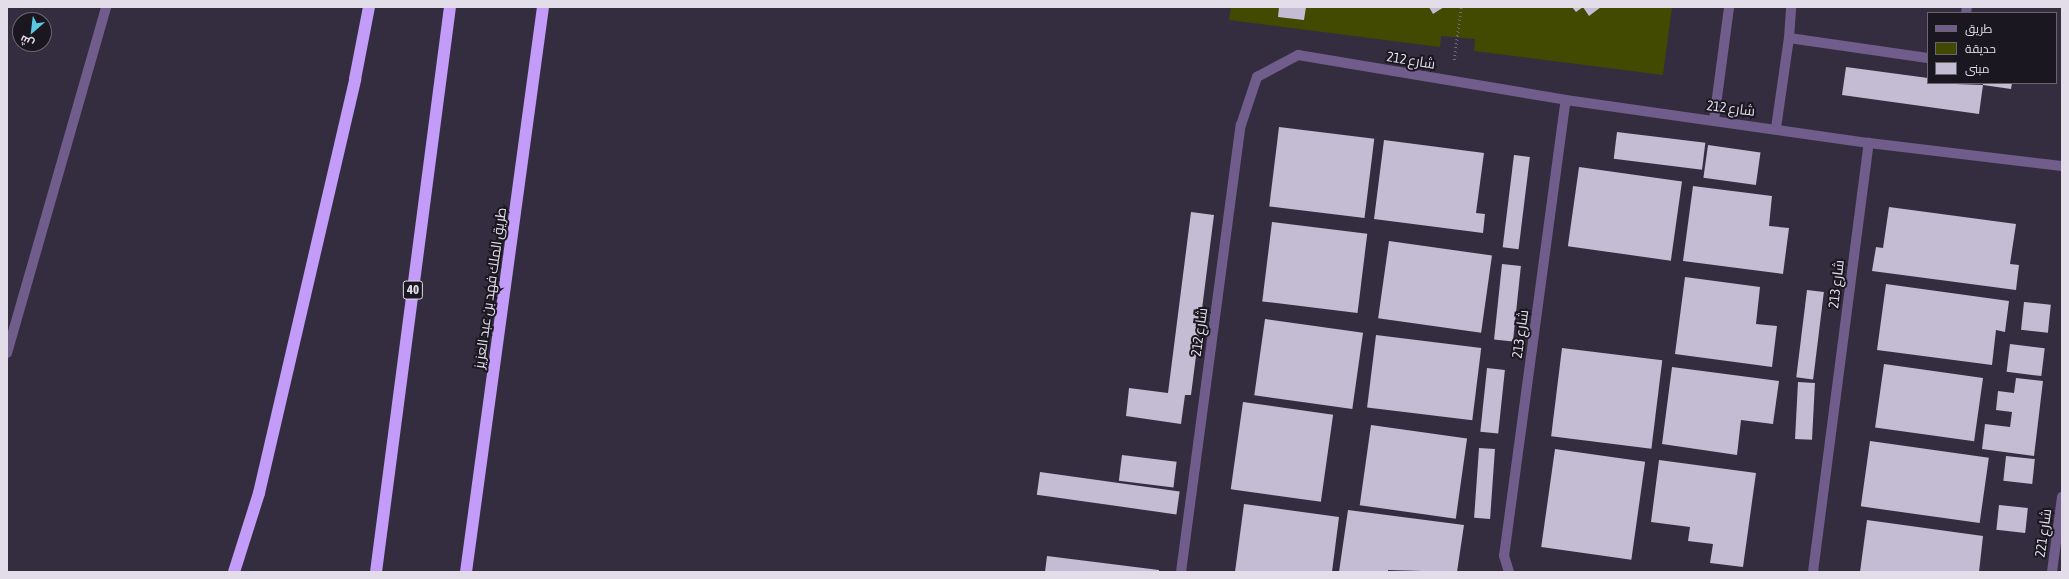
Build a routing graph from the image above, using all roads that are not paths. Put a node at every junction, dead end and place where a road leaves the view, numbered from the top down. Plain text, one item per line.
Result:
1 (106, 7) edge
2 (369, 7) edge
3 (450, 7) edge
4 (543, 7) edge
5 (1728, 7) edge
6 (1791, 7) edge
7 (1789, 38) junction
8 (1927, 58) edge
9 (1566, 100) junction
10 (1714, 120) junction
11 (1776, 128) junction
12 (1869, 143) junction
13 (2062, 166) edge
14 (7, 353) edge
15 (2062, 497) edge
16 (470, 548) junction
17 (234, 572) edge
18 (376, 572) edge
19 (466, 572) edge
20 (470, 572) edge
21 (1181, 572) edge
22 (1509, 572) edge
23 (1813, 572) edge
24 (2052, 572) edge

1 - 14 street
2 - 17 highway
3 - 18 highway, 40
4 - 16 highway, طريق الملك فهد بن عبد العزيز
5 - 10 street
6 - 7 street
7 - 8 street
7 - 11 street
9 - 10 street, شارع 212
9 - 21 street, شارع 212
9 - 22 street, شارع 213
10 - 11 street, شارع 212
11 - 12 street, شارع 212
12 - 13 street, شارع 212
12 - 23 street, شارع 213
15 - 24 street, شارع 221
16 - 19 highway, طريق الملك فهد بن عبد العزيز
16 - 20 highway

